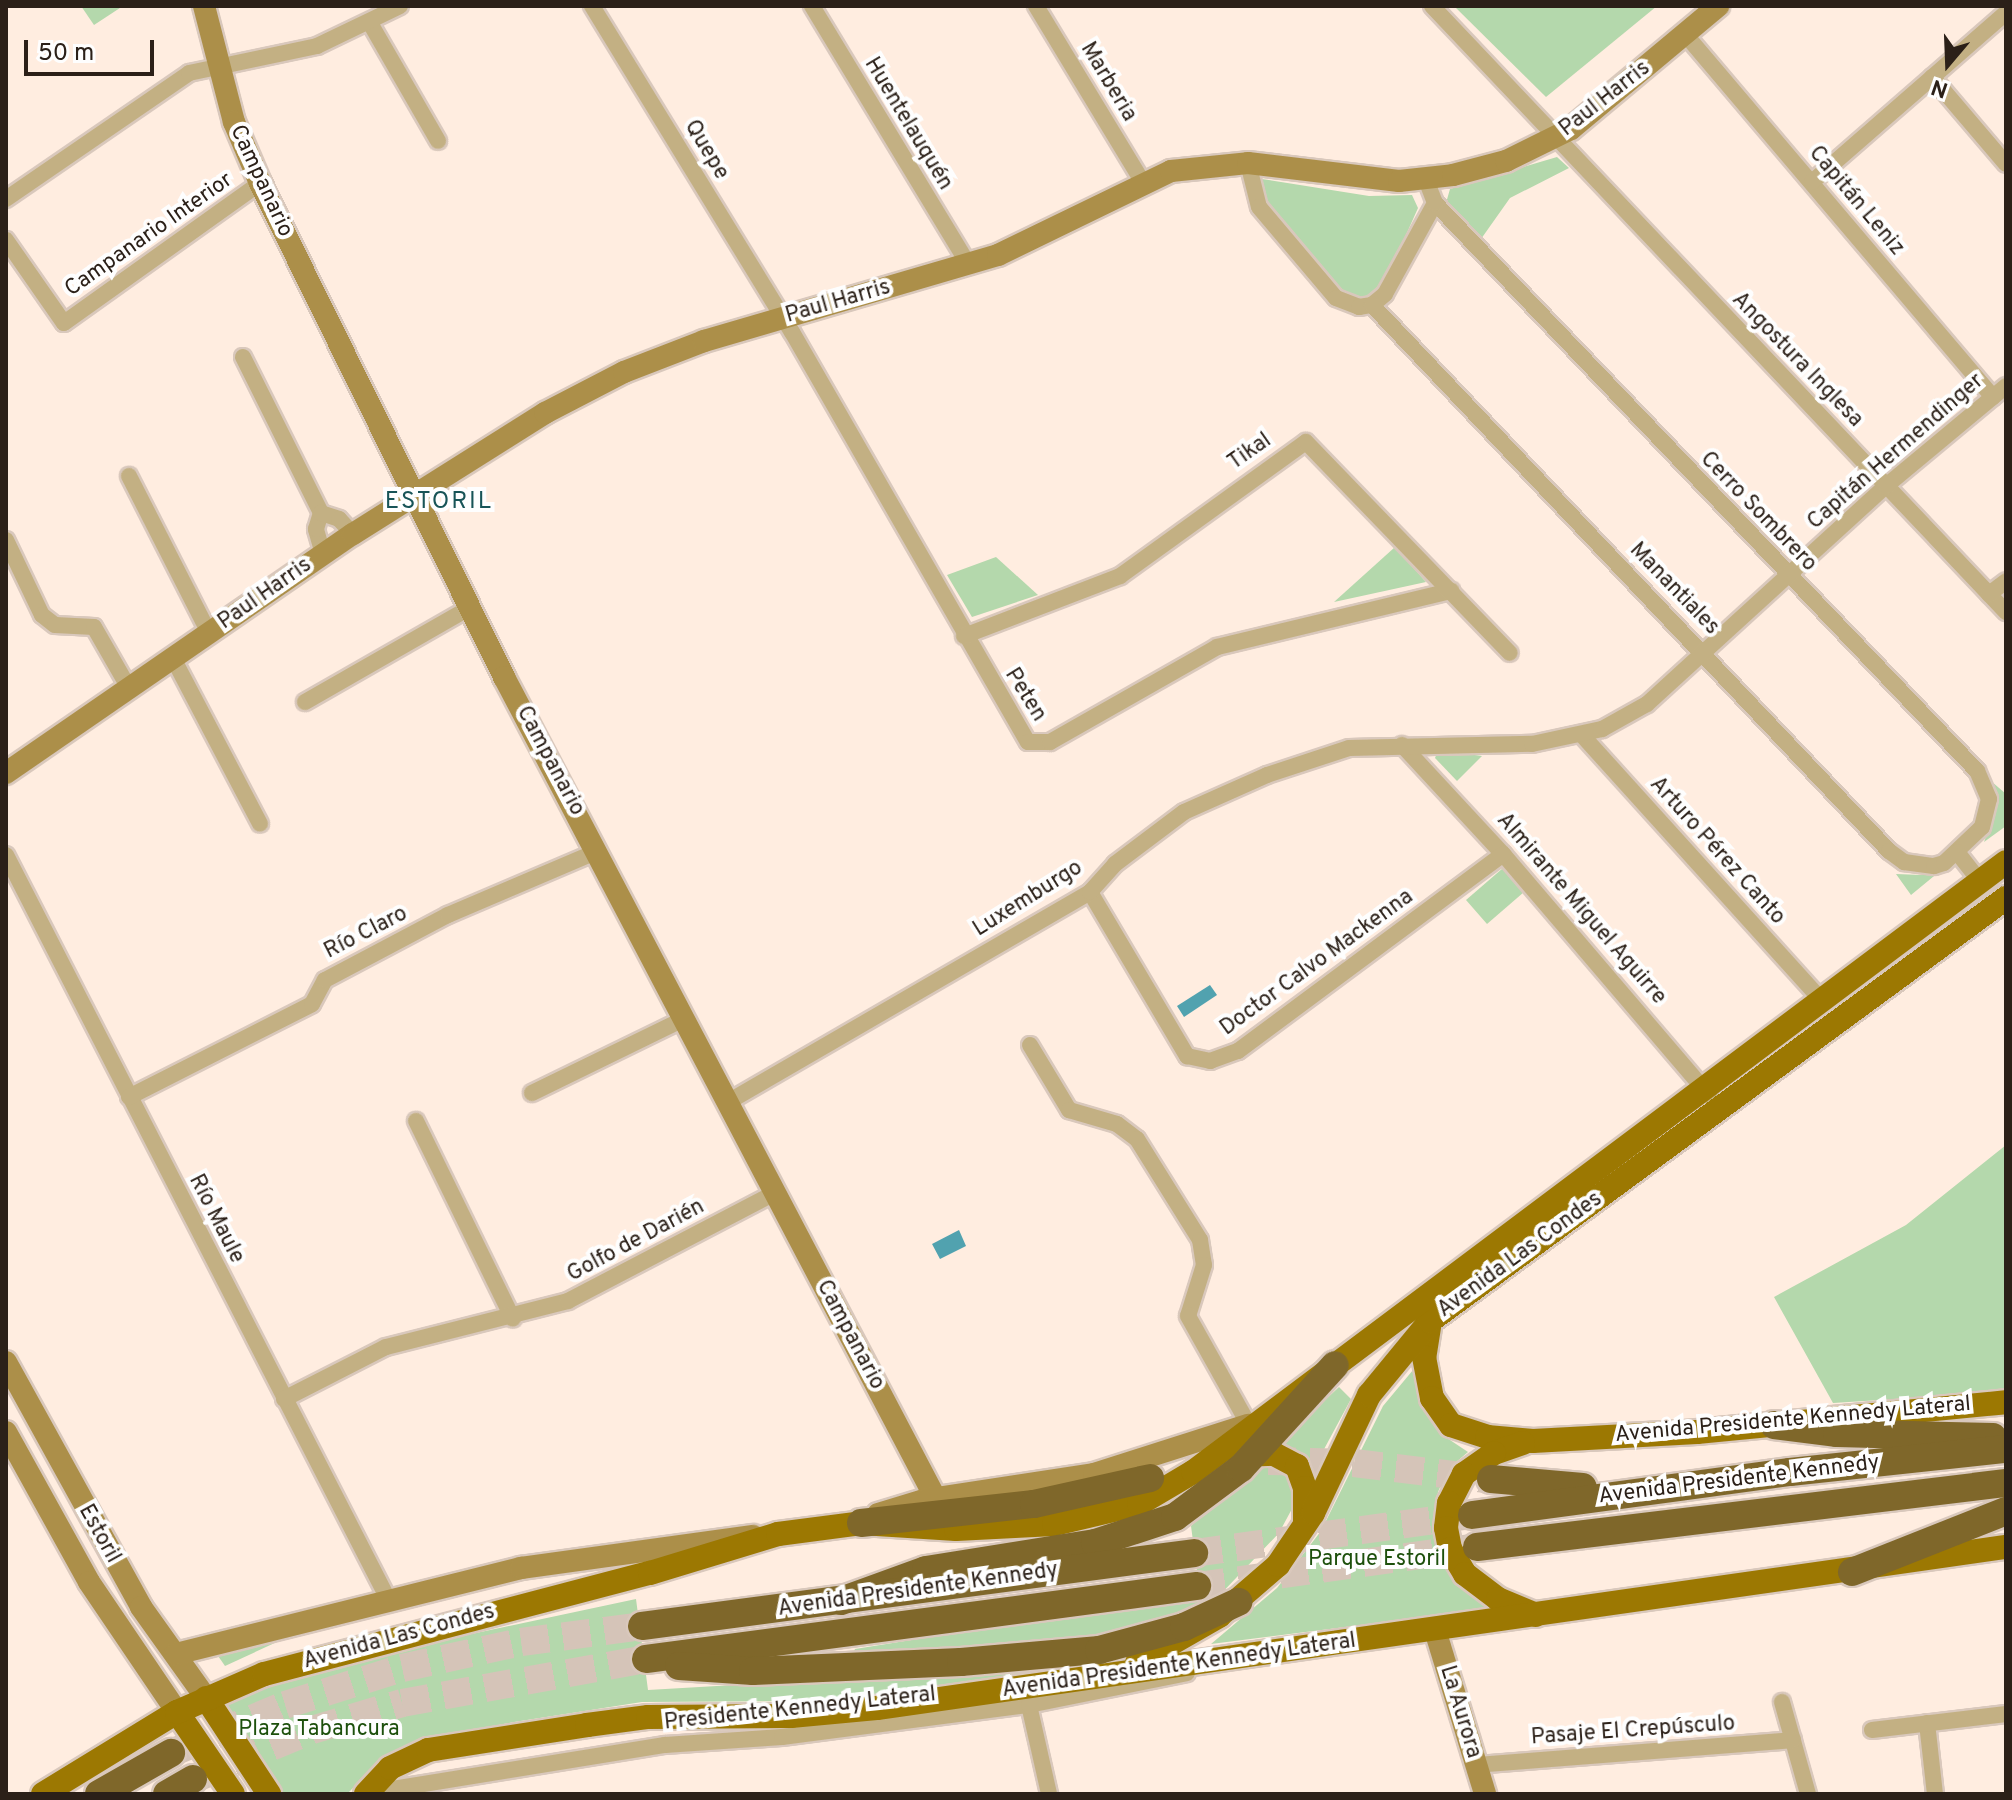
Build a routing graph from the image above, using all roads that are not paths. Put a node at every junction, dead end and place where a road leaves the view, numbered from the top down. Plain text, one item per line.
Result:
1 (204, 6) edge
2 (400, 6) edge
3 (592, 6) edge
4 (812, 6) edge
5 (1036, 6) edge
6 (1432, 6) edge
7 (1718, 6) edge
8 (2006, 13) edge
9 (370, 23) junction
10 (1685, 34) junction
11 (217, 64) junction
12 (1932, 77) junction
13 (1557, 138) junction
14 (438, 141) dead end
15 (1248, 163) junction
16 (2006, 164) edge
17 (1426, 179) junction
18 (1142, 181) junction
19 (1812, 182) junction
20 (260, 183) junction
21 (6, 199) edge
22 (1435, 203) junction
23 (6, 240) edge
24 (968, 264) junction
25 (1372, 305) junction
26 (782, 317) junction
27 (243, 357) dead end
28 (2000, 391) edge
29 (129, 476) dead end
30 (1886, 486) junction
31 (418, 495) junction
32 (321, 513) junction
33 (353, 534) junction
34 (6, 540) edge
35 (323, 554) junction
36 (1788, 575) junction
37 (2006, 581) edge
38 (1451, 591) junction
39 (1989, 594) junction
40 (471, 607) junction
41 (2006, 612) edge
42 (209, 633) junction
43 (964, 636) junction
44 (1510, 653) dead end
45 (1704, 653) junction
46 (173, 658) junction
47 (129, 688) junction
48 (305, 702) dead end
49 (1582, 735) junction
50 (1402, 745) junction
51 (6, 773) edge
52 (260, 824) dead end
53 (598, 851) junction
54 (1957, 852) junction
55 (1503, 854) junction
56 (6, 855) edge
57 (2006, 862) edge
58 (1980, 881) junction
59 (1090, 892) junction
60 (2006, 898) edge
61 (1820, 998) junction
62 (684, 1019) junction
63 (1030, 1045) dead end
64 (1703, 1085) junction
65 (532, 1093) dead end
66 (129, 1097) junction
67 (728, 1102) junction
68 (1718, 1109) junction
69 (416, 1121) dead end
70 (775, 1193) junction
71 (513, 1319) junction
72 (1430, 1321) junction
73 (6, 1362) edge
74 (1335, 1365) junction
75 (284, 1399) junction
76 (2006, 1402) edge
77 (1249, 1425) junction
78 (1774, 1425) junction
79 (6, 1432) edge
80 (2006, 1438) edge
81 (1533, 1441) junction
82 (2006, 1449) edge
83 (1256, 1453) junction
84 (1193, 1472) junction
85 (1150, 1478) dead end
86 (1491, 1479) tunnel mouth
87 (2006, 1483) edge
88 (1656, 1490) junction
89 (936, 1499) junction
90 (2006, 1511) edge
91 (1472, 1515) tunnel mouth
92 (861, 1523) junction
93 (1304, 1529) junction
94 (778, 1534) junction
95 (1477, 1547) tunnel mouth
96 (2006, 1547) edge
97 (1194, 1553) tunnel mouth
98 (1852, 1572) junction
99 (1197, 1586) tunnel mouth
100 (389, 1601) junction
101 (841, 1601) junction
102 (1238, 1602) junction
103 (1539, 1616) junction
104 (642, 1626) tunnel mouth
105 (1435, 1630) junction
106 (176, 1654) junction
107 (1236, 1658) junction
108 (646, 1659) tunnel mouth
109 (679, 1666) tunnel mouth
110 (1111, 1673) junction
111 (206, 1698) junction
112 (1782, 1702) dead end
113 (1029, 1705) junction
114 (177, 1712) junction
115 (2006, 1714) edge
116 (1927, 1723) junction
117 (1872, 1730) dead end
118 (1793, 1740) junction
119 (171, 1753) tunnel mouth
120 (1476, 1765) junction
121 (43, 1794) edge
122 (99, 1794) edge
123 (233, 1794) edge
124 (269, 1794) edge
125 (366, 1794) edge
126 (1049, 1794) edge
127 (1485, 1794) edge
128 (1808, 1794) edge
129 (1935, 1794) edge

1 - 11 street, Campanario
2 - 9 street
3 - 26 street, Quepe
4 - 24 street, Huentelauquén
5 - 18 street, Marberia
6 - 13 street, Angostura Inglesa
7 - 10 street, Paul Harris
8 - 12 street
9 - 11 street
9 - 14 street
10 - 13 street, Paul Harris
10 - 19 street, Capitán Leniz
11 - 20 street, Campanario
11 - 21 street
12 - 16 street
12 - 19 street
13 - 17 street, Paul Harris
13 - 30 street, Angostura Inglesa
15 - 17 street, Paul Harris
15 - 18 street, Paul Harris
15 - 25 street
17 - 22 street, Cerro Sombrero
18 - 24 street, Paul Harris
19 - 28 street, Capitán Leniz
20 - 23 street, Campanario Interior
20 - 31 street, Campanario
22 - 25 street
22 - 36 street, Cerro Sombrero
24 - 26 street, Paul Harris
25 - 45 street, Manantiales
26 - 31 street, Paul Harris
26 - 43 street, Peten
27 - 32 street
28 - 30 street, Capitán Hermendinger
29 - 42 street
30 - 36 street, Capitán Hermendinger
30 - 39 street, Angostura Inglesa
31 - 33 street, Paul Harris
31 - 40 street, Campanario
32 - 33 street
32 - 35 street
33 - 35 street, Paul Harris
34 - 47 street
35 - 42 street, Paul Harris
36 - 45 street, Capitán Hermendinger
36 - 54 street, Cerro Sombrero
37 - 39 street
38 - 43 street, Peten
38 - 43 street, Tikal
38 - 44 street, Tikal
39 - 41 street, Angostura Inglesa
40 - 48 street
40 - 53 street, Campanario
42 - 46 street, Paul Harris
45 - 49 street, Capitán Hermendinger
45 - 54 street, Manantiales
46 - 47 street, Paul Harris
46 - 52 street
47 - 51 street, Paul Harris
49 - 50 street, Capitán Hermendinger
49 - 61 street, Arturo Pérez Canto
50 - 55 street, Almirante Miguel Aguirre
50 - 59 street, Luxemburgo
53 - 62 street, Campanario
53 - 66 street, Río Claro
54 - 58 street
55 - 59 street, Doctor Calvo Mackenna
55 - 64 street, Almirante Miguel Aguirre
56 - 66 street, Río Maule
57 - 58 main road, Avenida Las Condes
58 - 61 main road, Avenida Las Condes
59 - 67 street, Luxemburgo
60 - 68 main road, Avenida Las Condes
61 - 64 main road, Avenida Las Condes
62 - 65 street
62 - 67 street, Campanario
63 - 77 street
64 - 68 street, Almirante Miguel Aguirre
64 - 74 main road, Avenida Las Condes
66 - 75 street, Río Maule
67 - 70 street, Campanario
68 - 72 main road, Avenida Las Condes
69 - 71 street
70 - 71 street, Golfo de Darién
70 - 89 street, Campanario
71 - 75 street, Golfo de Darién
72 - 81 main road
72 - 93 main road, Avenida Las Condes
73 - 106 street, Estoril
74 - 77 main road, Avenida Las Condes
74 - 83 highway
75 - 100 street, Río Maule
76 - 78 main road, Avenida Presidente Kennedy Lateral
77 - 84 main road, Avenida Las Condes
77 - 89 street, Avenida Las Condes
78 - 80 highway
78 - 81 main road, Avenida Presidente Kennedy Lateral
79 - 114 street, Estoril
81 - 103 main road
82 - 88 highway, Avenida Presidente Kennedy
83 - 84 main road
83 - 93 main road
83 - 101 highway
84 - 92 main road, Avenida Las Condes
85 - 92 highway
86 - 88 highway
87 - 95 highway, Avenida Presidente Kennedy
88 - 91 highway, Avenida Presidente Kennedy
89 - 92 street, Avenida Las Condes
90 - 98 highway
92 - 94 main road, Avenida Las Condes
93 - 102 main road, Avenida Las Condes
94 - 100 street, Avenida Las Condes
94 - 111 main road, Avenida Las Condes
96 - 98 main road, Avenida Presidente Kennedy Lateral
97 - 101 highway, Avenida Presidente Kennedy
98 - 103 main road, Avenida Presidente Kennedy Lateral
99 - 108 highway, Avenida Presidente Kennedy
100 - 106 street, Avenida Las Condes
101 - 104 highway, Avenida Presidente Kennedy
102 - 109 highway
102 - 110 main road, Avenida Las Condes
103 - 105 main road, Avenida Presidente Kennedy Lateral
105 - 107 main road, Avenida Presidente Kennedy Lateral
105 - 120 street, La Aurora
106 - 111 street, Estoril
107 - 110 main road, Avenida Presidente Kennedy Lateral
107 - 113 street, Presidente Kennedy Lateral
110 - 125 main road, Avenida Presidente Kennedy Lateral
111 - 114 main road, Avenida Las Condes
111 - 124 main road
112 - 118 street
113 - 125 street, Presidente Kennedy Lateral
113 - 126 street
114 - 121 main road, Avenida Las Condes
114 - 123 main road
115 - 116 street
116 - 117 street
116 - 129 street
118 - 120 street, Pasaje El Crepúsculo
118 - 128 street
119 - 122 highway
120 - 127 street, La Aurora

